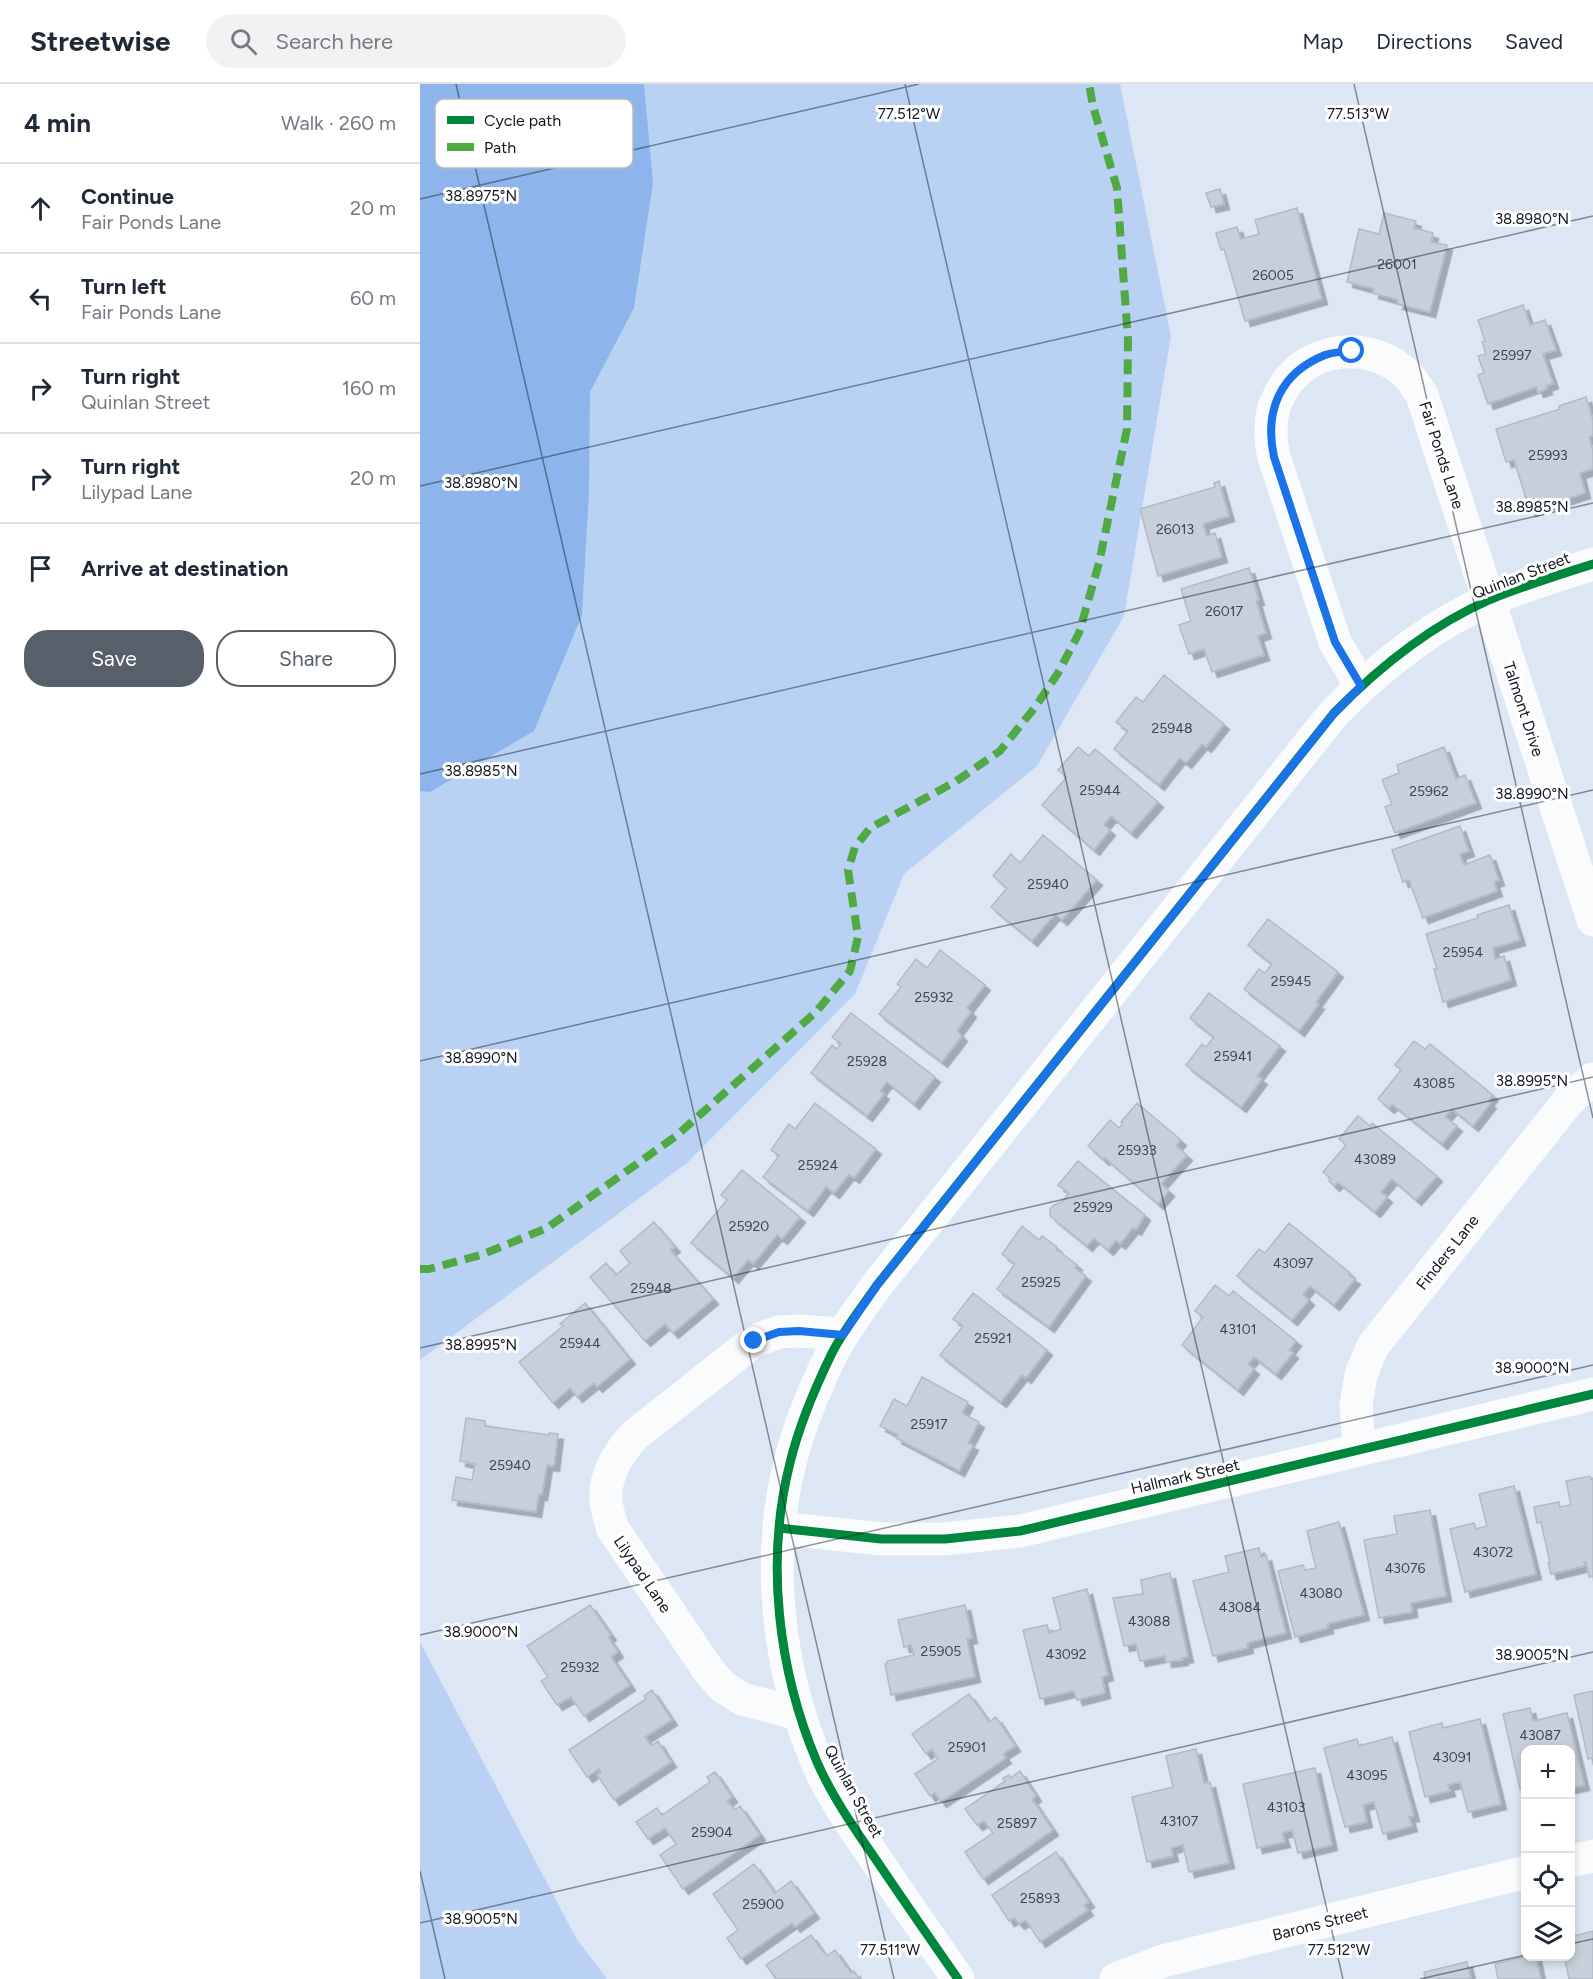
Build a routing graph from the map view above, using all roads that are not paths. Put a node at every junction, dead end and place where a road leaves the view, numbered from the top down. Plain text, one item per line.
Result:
1 (1593, 564) edge
2 (1489, 600) junction
3 (1361, 686) junction
4 (1593, 920) edge
5 (1593, 1079) edge
6 (843, 1335) junction
7 (1593, 1394) edge
8 (1359, 1450) junction
9 (779, 1528) junction
10 (799, 1714) junction
11 (1593, 1856) edge
12 (1575, 1861) edge
13 (1521, 1873) edge
14 (958, 1979) edge
15 (1116, 1979) edge

1 - 2 street, Quinlan Street
2 - 3 street, Quinlan Street
2 - 3 street, Fair Ponds Lane
2 - 4 street, Talmont Drive
3 - 6 street, Quinlan Street
5 - 8 street, Finders Lane
6 - 9 street, Quinlan Street
6 - 10 street, Lilypad Lane
7 - 8 street, Hallmark Street
8 - 9 street, Hallmark Street
9 - 10 street, Quinlan Street
10 - 14 street, Quinlan Street
11 - 12 street
13 - 15 street, Barons Street

